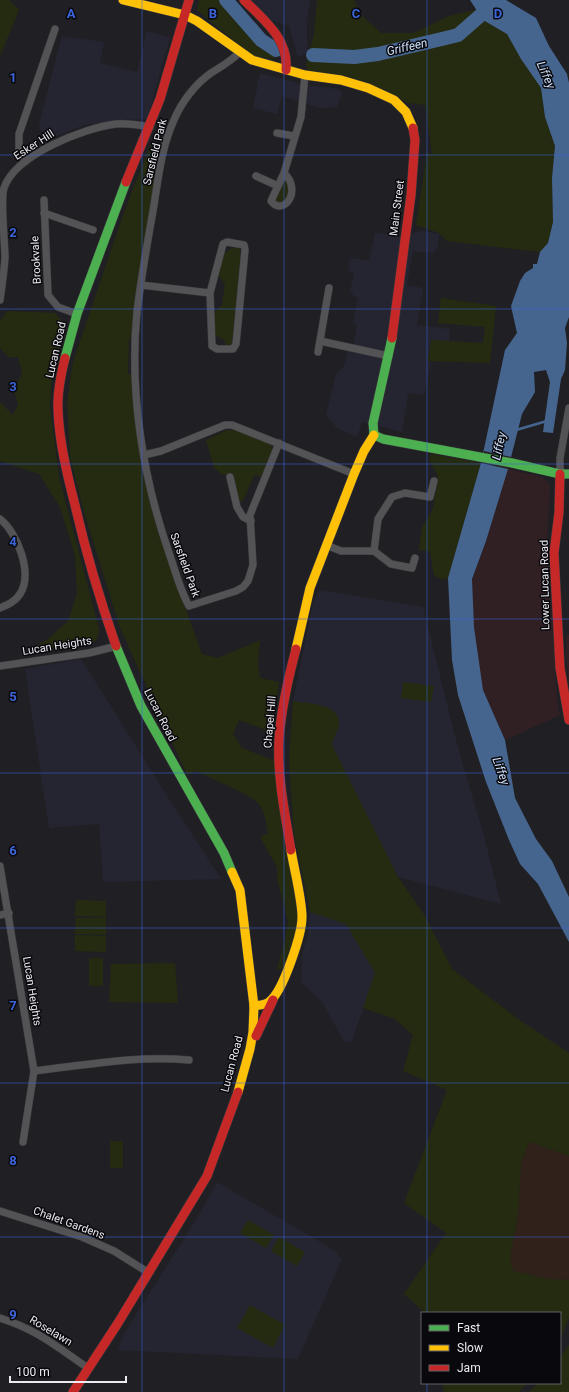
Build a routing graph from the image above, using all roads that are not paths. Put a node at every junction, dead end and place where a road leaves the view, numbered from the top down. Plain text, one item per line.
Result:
1 (122, 0) edge
2 (189, 0) edge
3 (244, 0) edge
4 (185, 15) junction
5 (56, 29) dead end
6 (240, 52) junction
7 (286, 70) junction
8 (305, 75) junction
9 (150, 127) junction
10 (277, 133) dead end
11 (294, 136) junction
12 (26, 161) junction
13 (284, 173) junction
14 (256, 176) dead end
15 (278, 186) junction
16 (44, 200) dead end
17 (44, 213) junction
18 (93, 230) dead end
19 (141, 285) junction
20 (329, 288) dead end
21 (210, 293) junction
22 (0, 300) edge
23 (77, 314) junction
24 (320, 341) junction
25 (318, 352) dead end
26 (389, 356) junction
27 (569, 408) edge
28 (374, 435) junction
29 (279, 443) junction
30 (144, 455) junction
31 (354, 474) junction
32 (564, 474) edge
33 (230, 477) dead end
34 (434, 481) dead end
35 (0, 519) edge
36 (251, 521) junction
37 (330, 546) junction
38 (374, 551) junction
39 (415, 558) dead end
40 (0, 608) edge
41 (117, 646) junction
42 (0, 666) edge
43 (569, 720) edge
44 (0, 866) edge
45 (9, 913) junction
46 (0, 915) edge
47 (274, 998) junction
48 (254, 1006) junction
49 (250, 1049) junction
50 (189, 1060) dead end
51 (34, 1071) junction
52 (23, 1142) dead end
53 (0, 1211) edge
54 (149, 1273) junction
55 (0, 1318) edge
56 (88, 1368) junction
57 (73, 1392) edge

1 - 4 main road, Main Street
2 - 4 main road, Lucan Road
3 - 7 main road
4 - 6 main road, Main Street
4 - 9 main road, Lucan Road
5 - 12 street
6 - 7 main road, Main Street
6 - 19 street, Sarsfield Park
7 - 8 main road, Main Street
8 - 11 street
8 - 26 main road, Main Street
9 - 12 street, Esker Hill
9 - 23 main road, Lucan Road
10 - 11 street
11 - 13 street
12 - 22 street, Esker Hill
13 - 15 street
13 - 15 street
14 - 15 street
16 - 17 street, Brookvale
17 - 18 street
17 - 23 street, Brookvale
19 - 21 street
19 - 30 street, Sarsfield Park
20 - 24 street
21 - 21 street
23 - 41 main road, Lucan Road
24 - 25 street
24 - 26 street
26 - 28 main road, Main Street
27 - 32 street
28 - 31 main road, Chapel Hill
28 - 32 main road
29 - 30 street
29 - 31 street
29 - 36 street, Sarsfield Park
30 - 36 street, Sarsfield Park
31 - 37 main road, Chapel Hill
32 - 43 main road, Lower Lucan Road
33 - 36 street
34 - 38 street
35 - 40 street
37 - 38 street
37 - 47 main road, Chapel Hill
38 - 39 street
41 - 42 street, Lucan Heights
41 - 48 main road, Lucan Road
44 - 45 street, Lucan Heights
45 - 46 street
45 - 51 street, Lucan Heights
47 - 48 main road
47 - 49 main road, Chapel Hill
48 - 49 main road, Lucan Road
49 - 54 main road, Lucan Road
50 - 51 street
51 - 52 street, Lucan Heights
53 - 54 street, Chalet Gardens
54 - 56 main road, Lucan Road
55 - 56 street, Roselawn
56 - 57 main road, Lucan Road

